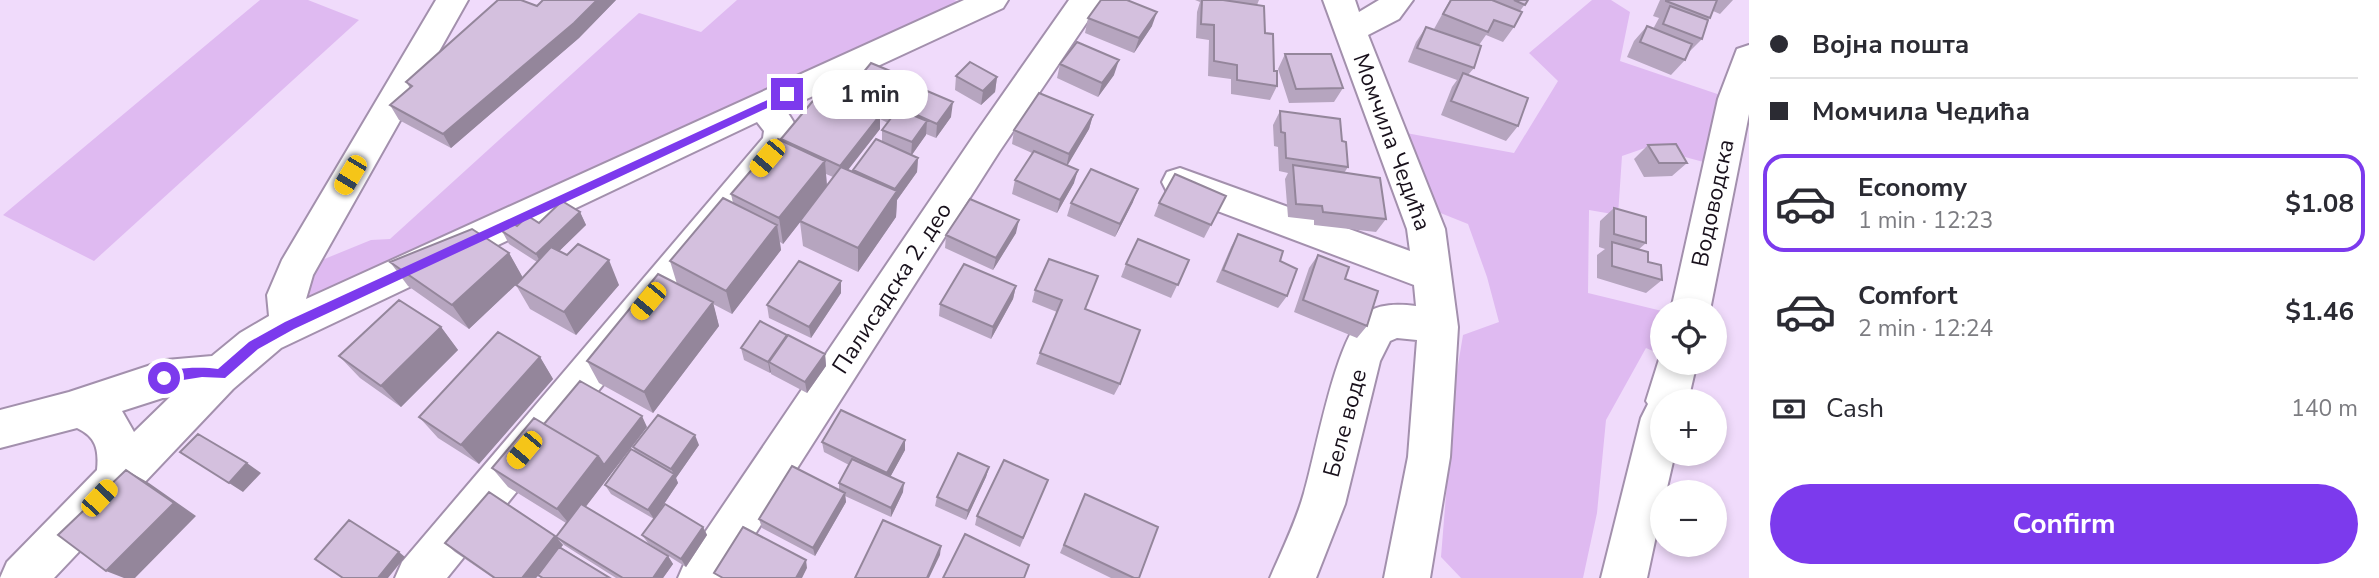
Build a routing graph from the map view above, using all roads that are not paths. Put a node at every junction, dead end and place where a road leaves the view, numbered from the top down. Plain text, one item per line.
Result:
1 (452, 0) edge
2 (1086, 0) edge
3 (1396, 0) edge
4 (982, 3) edge
5 (1345, 15) edge
6 (1749, 57) edge
7 (764, 105) junction
8 (1180, 182) edge
9 (1432, 275) junction
10 (1693, 298) edge
11 (289, 325) junction
12 (1438, 327) junction
13 (220, 374) junction
14 (77, 409) junction
15 (0, 429) edge
16 (1651, 466) edge
17 (117, 478) junction
18 (23, 578) edge
19 (418, 578) edge
20 (701, 578) edge
21 (1293, 578) edge
22 (1407, 578) edge
23 (1624, 578) edge

1 - 11 street
2 - 20 street, Палисадска 2. део
3 - 5 street
4 - 7 street
5 - 9 street, Момчила Чедића
6 - 10 street, Водоводска
7 - 11 street
7 - 19 street
8 - 9 street
9 - 12 street, Момчила Чедића
11 - 13 street
12 - 21 street, Беле воде
12 - 22 street, Момчила Чедића
13 - 14 street
13 - 17 street
14 - 15 street
14 - 17 street
16 - 23 street
17 - 18 street

